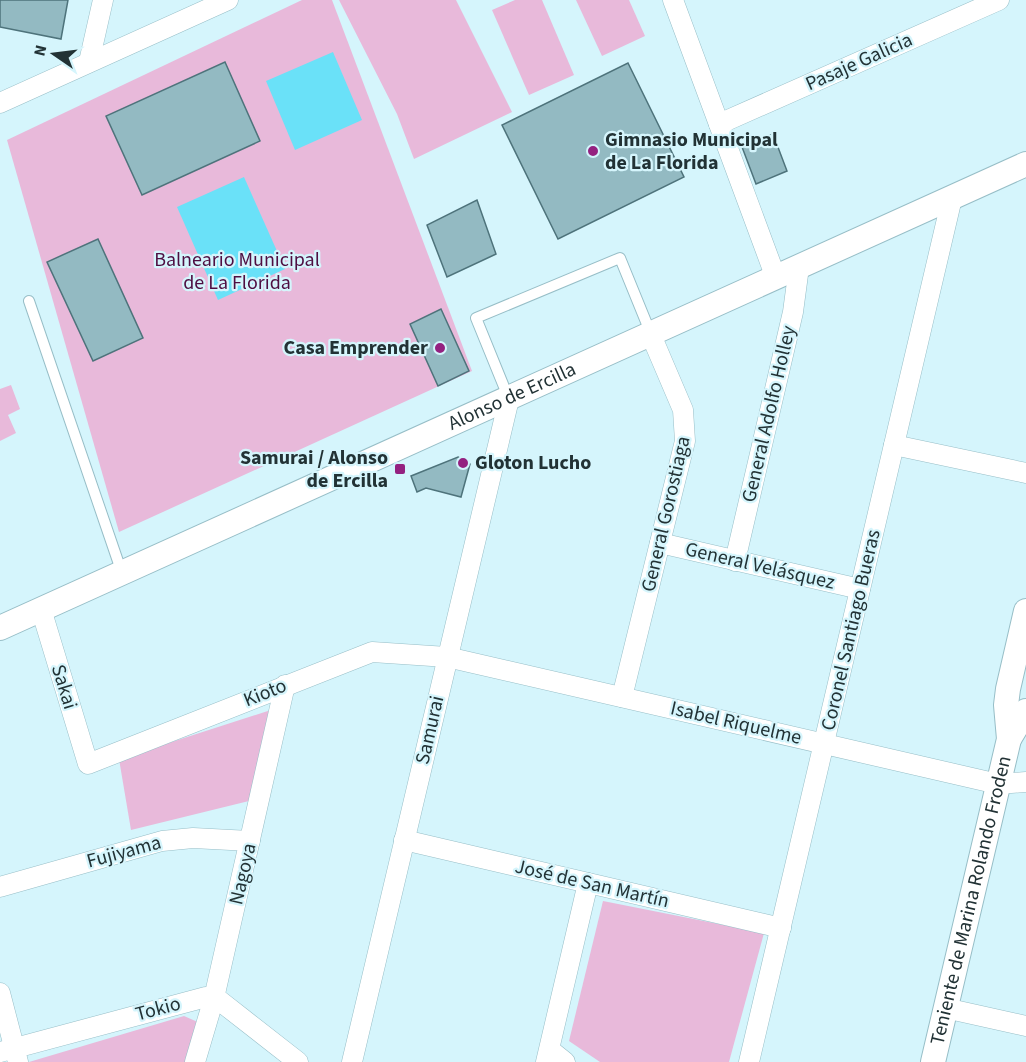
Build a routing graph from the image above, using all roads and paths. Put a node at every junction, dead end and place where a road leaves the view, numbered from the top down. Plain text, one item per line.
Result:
1 (104, 0) edge
2 (228, 0) edge
3 (673, 0) edge
4 (999, 0) edge
5 (89, 62) junction
6 (0, 102) edge
7 (719, 124) junction
8 (1026, 164) edge
9 (952, 198) junction
10 (799, 267) junction
11 (776, 278) junction
12 (29, 301) dead end
13 (651, 334) junction
14 (509, 399) junction
15 (894, 445) junction
16 (1026, 473) edge
17 (660, 543) junction
18 (735, 561) junction
19 (122, 573) junction
20 (860, 590) junction
21 (41, 609) junction
22 (1026, 611) edge
23 (0, 628) edge
24 (447, 657) junction
25 (285, 686) junction
26 (622, 697) junction
27 (1026, 711) edge
28 (1009, 739) junction
29 (824, 744) junction
30 (88, 764) joint
31 (1026, 782) edge
32 (998, 783) junction
33 (404, 840) junction
34 (250, 841) junction
35 (588, 883) junction
36 (0, 887) edge
37 (781, 928) junction
38 (0, 993) edge
39 (214, 998) junction
40 (945, 1008) junction
41 (1026, 1026) edge
42 (11, 1054) edge
43 (554, 1058) edge
44 (195, 1062) edge
45 (298, 1062) edge
46 (352, 1062) edge
47 (749, 1062) edge
48 (933, 1062) edge

1 - 5 street
2 - 5 street
3 - 7 street
4 - 7 street, Pasaje Galicia
5 - 6 street
7 - 11 street
8 - 9 street, Alonso de Ercilla
9 - 10 street, Alonso de Ercilla
9 - 15 street, Coronel Santiago Bueras
10 - 11 street, Alonso de Ercilla
10 - 18 street, General Adolfo Holley
11 - 13 street, Alonso de Ercilla
12 - 19 lane
13 - 14 street, Alonso de Ercilla
13 - 14 lane
13 - 17 street, General Gorostiaga
14 - 19 street, Alonso de Ercilla
14 - 24 street, Samurai
15 - 16 street
15 - 20 street, Coronel Santiago Bueras
17 - 18 street, General Velásquez
17 - 26 street, General Gorostiaga
18 - 20 street, General Velásquez
19 - 21 street, Alonso de Ercilla
20 - 29 street, Coronel Santiago Bueras
21 - 23 street, Alonso de Ercilla
21 - 30 street, Sakai
22 - 28 street, Teniente de Marina Rolando Froden
24 - 25 street, Kioto
24 - 26 street, Isabel Riquelme
24 - 33 street, Samurai
25 - 30 street, Kioto
25 - 34 street, Nagoya
26 - 29 street, Isabel Riquelme
27 - 28 street, Teniente de Marina Rolando Froden
28 - 32 street, Teniente de Marina Rolando Froden
29 - 32 street, Isabel Riquelme
29 - 37 street, Coronel Santiago Bueras
31 - 32 street, Isabel Riquelme
32 - 40 street, Teniente de Marina Rolando Froden
33 - 35 street, José de San Martín
33 - 46 street, Samurai
34 - 36 street, Fujiyama
34 - 39 street, Nagoya
35 - 37 street, José de San Martín
35 - 43 street
37 - 47 street, Coronel Santiago Bueras
38 - 42 street
39 - 42 street, Tokio
39 - 44 street, Nagoya
39 - 45 street
40 - 41 street
40 - 48 street, Teniente de Marina Rolando Froden

